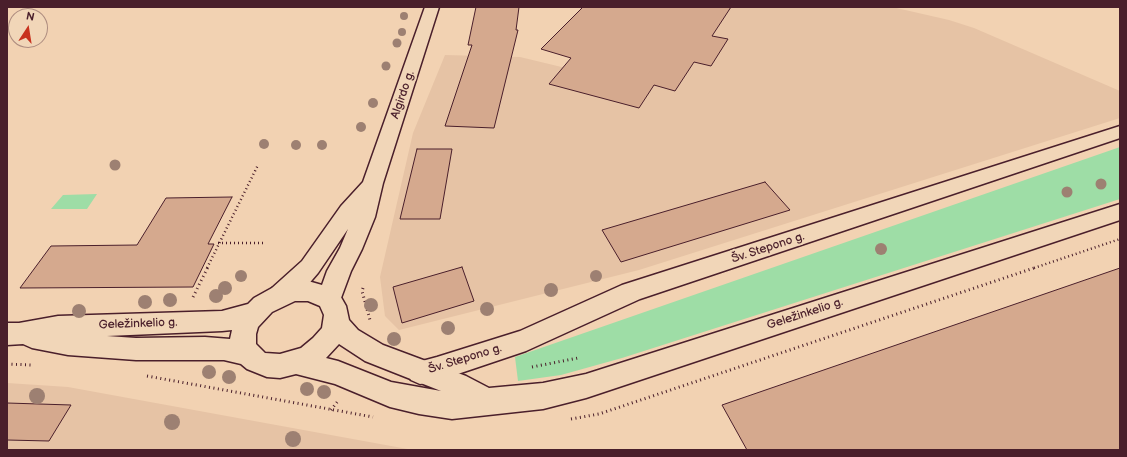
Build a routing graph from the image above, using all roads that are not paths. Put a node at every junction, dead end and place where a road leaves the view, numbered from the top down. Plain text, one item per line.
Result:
1 (432, 7) edge
2 (1120, 132) edge
3 (373, 183) junction
4 (1120, 212) edge
5 (281, 295) junction
6 (329, 300) junction
7 (255, 312) junction
8 (336, 324) junction
9 (13, 334) edge
10 (248, 354) junction
11 (296, 362) junction
12 (420, 372) junction
13 (487, 400) junction

1 - 3 main road, Algirdo g.
2 - 12 main road, Šv. Stepono g.
3 - 5 main road, Algirdo g.
3 - 6 main road, Algirdo g.
4 - 13 main road, Geležinkelio g.
5 - 6 main road
5 - 7 main road
6 - 8 main road
7 - 9 main road, Geležinkelio g.
7 - 10 main road
8 - 11 main road
8 - 12 main road, Geležinkelio g.
9 - 10 main road, Geležinkelio g.
10 - 11 main road
11 - 13 main road, Geležinkelio g.
12 - 13 main road, Geležinkelio g.

